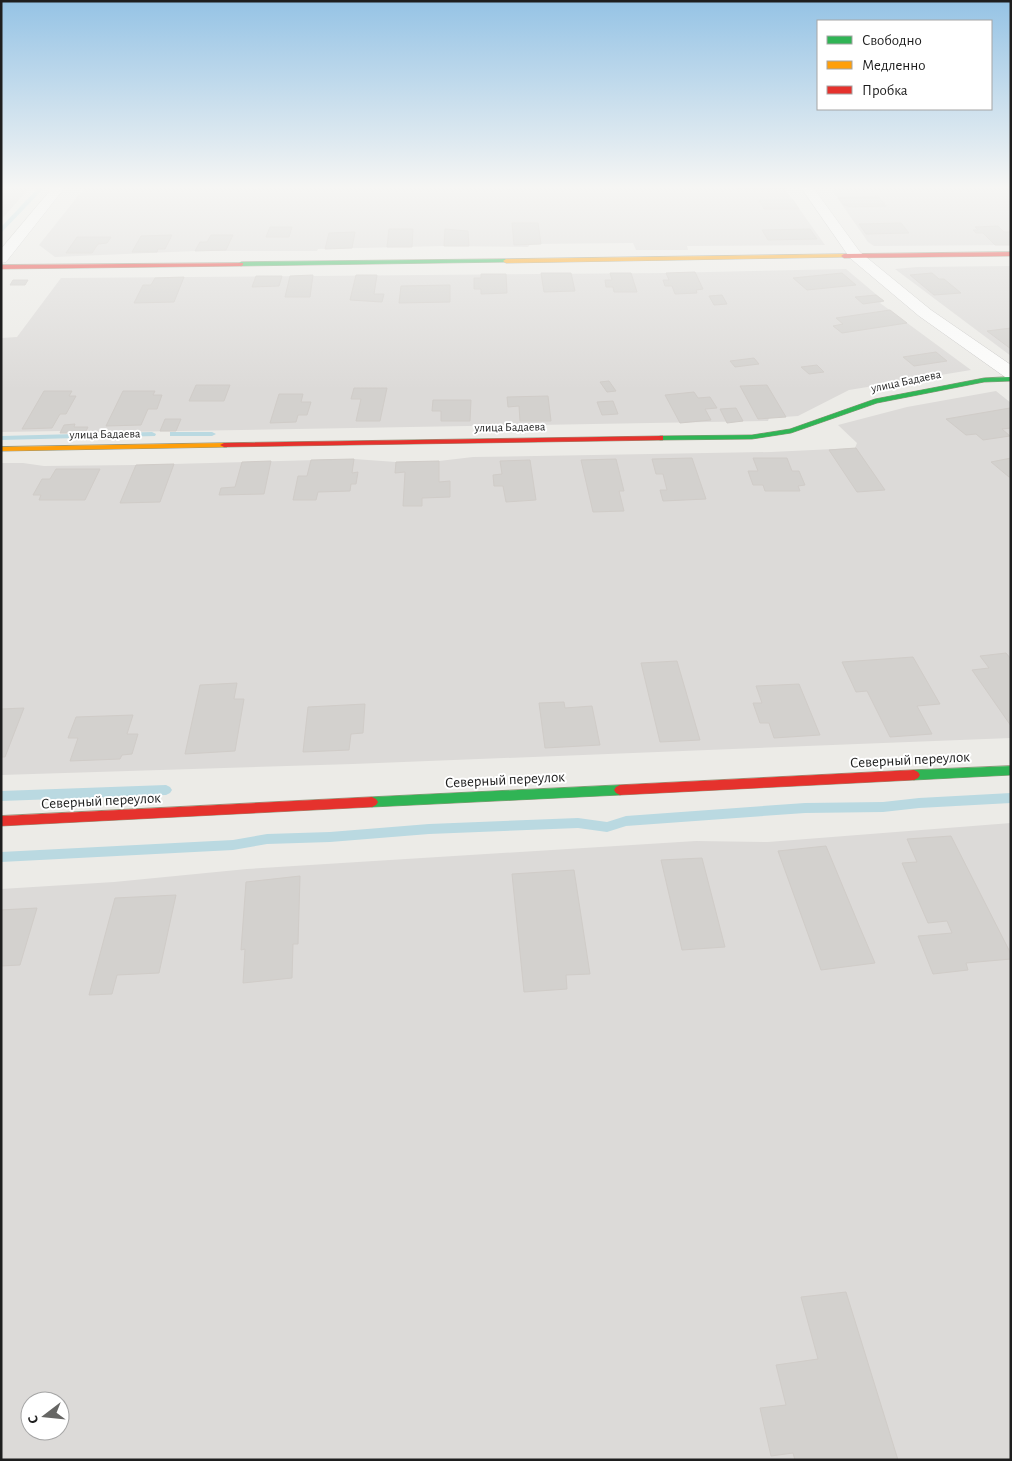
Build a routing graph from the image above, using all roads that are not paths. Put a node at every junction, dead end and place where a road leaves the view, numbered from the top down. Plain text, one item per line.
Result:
1 (983, 254) edge
2 (855, 255) junction
3 (1, 267) edge
4 (1011, 373) edge
5 (1011, 379) edge
6 (1, 450) edge
7 (1011, 770) edge
8 (1, 821) edge

1 - 2 street
2 - 3 street
2 - 4 street
5 - 6 street, улица Бадаева
7 - 8 street, Северный переулок

